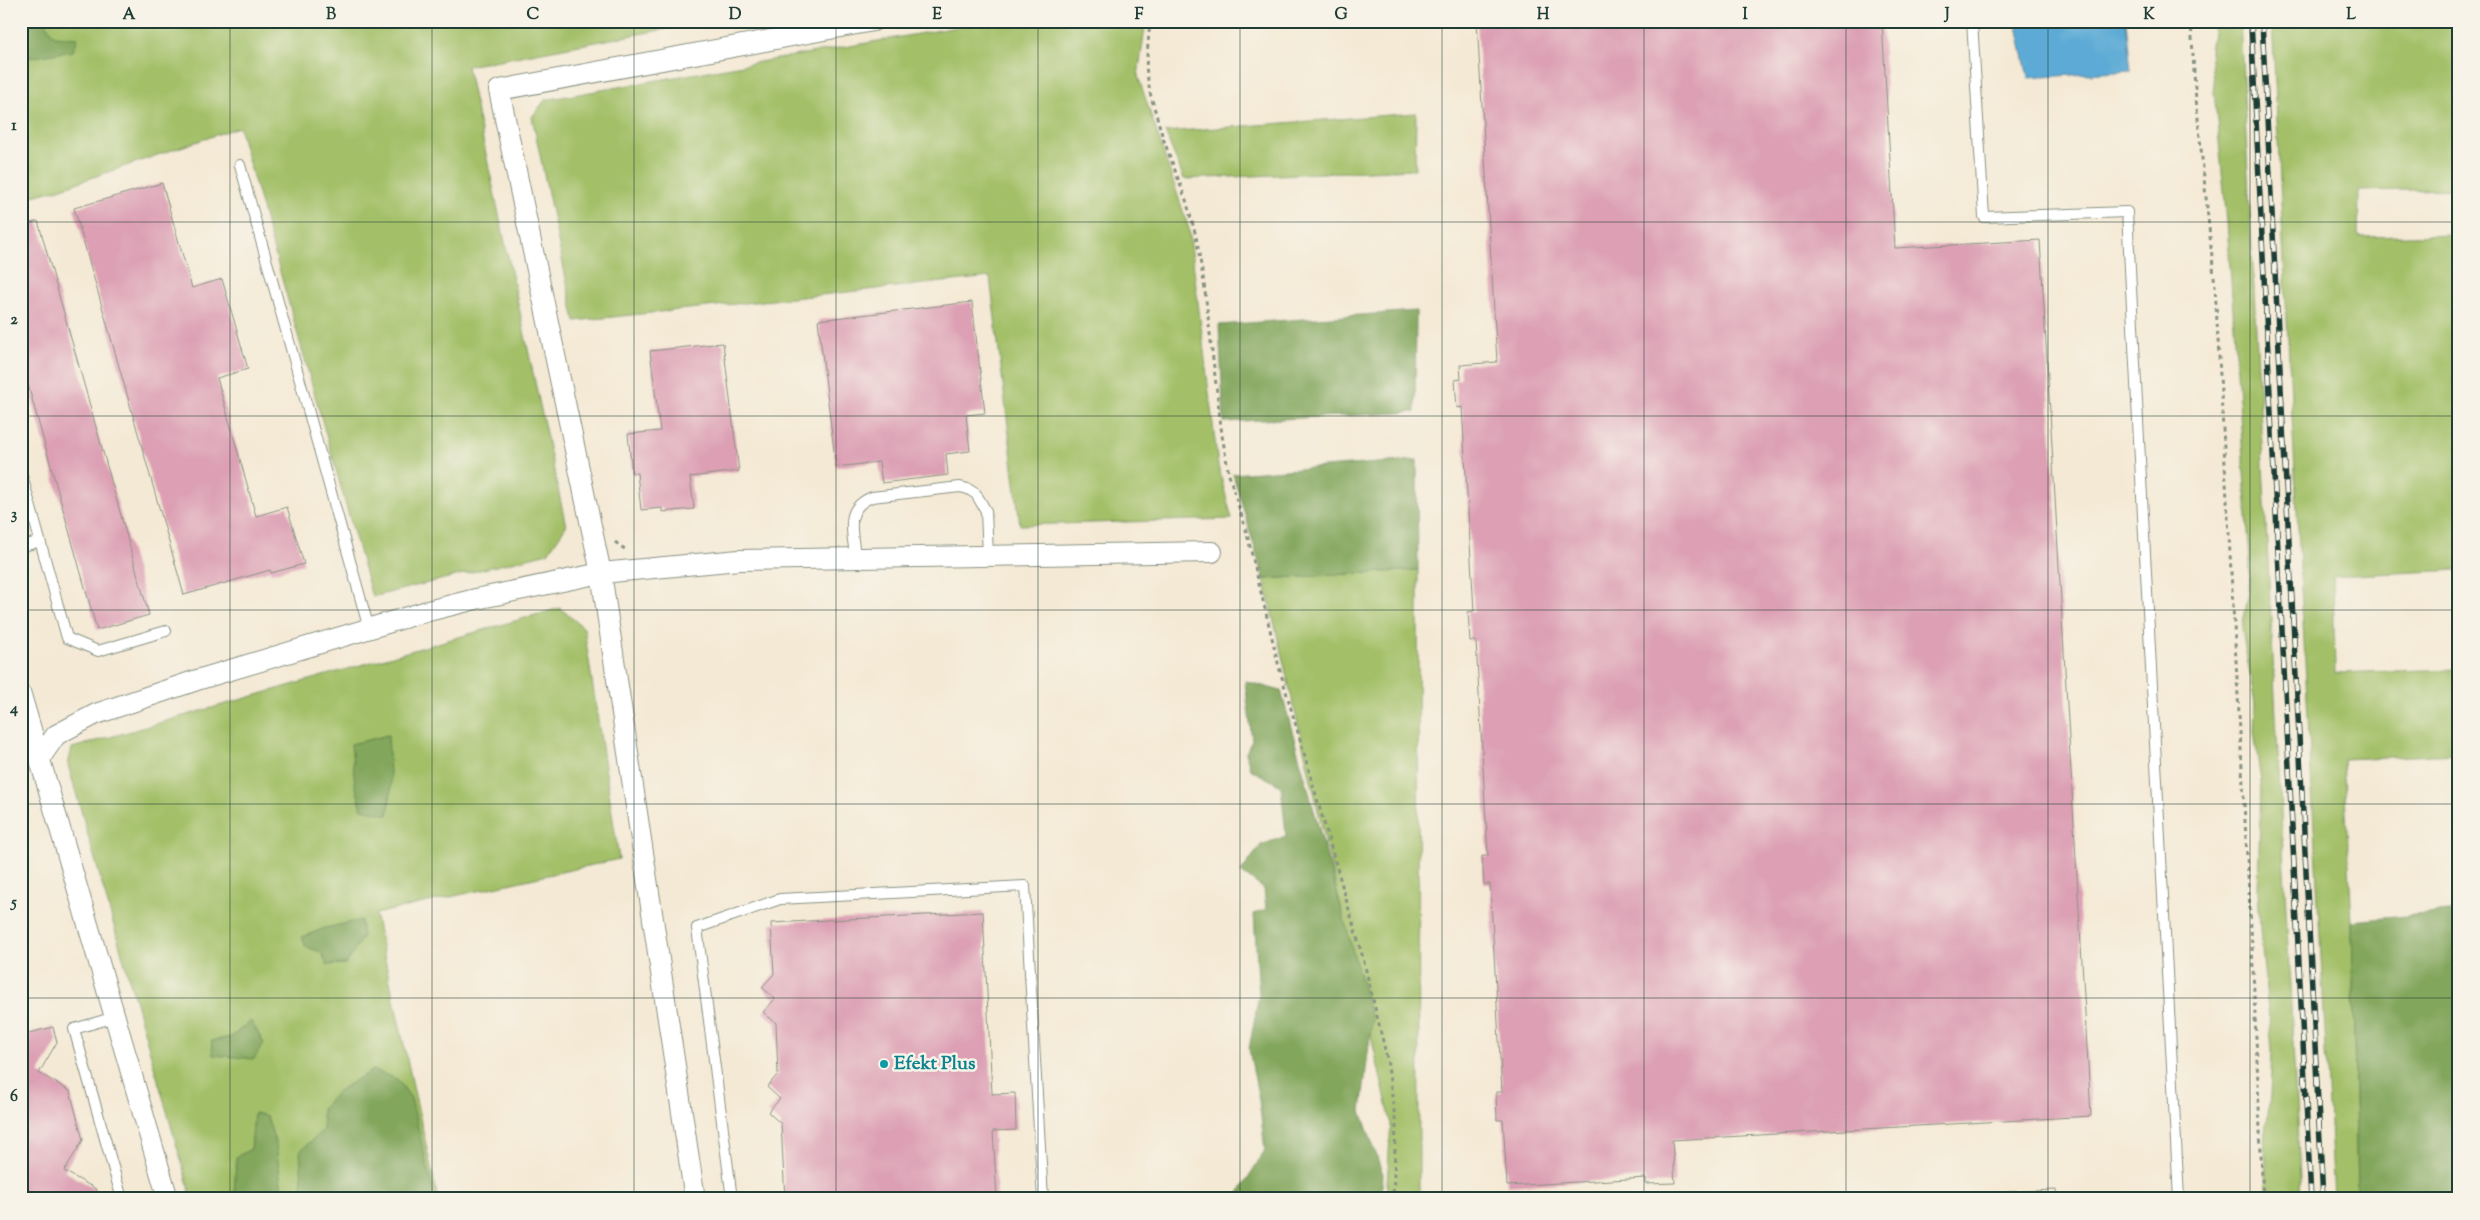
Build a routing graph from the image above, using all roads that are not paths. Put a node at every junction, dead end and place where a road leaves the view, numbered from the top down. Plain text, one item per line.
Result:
1 (873, 21) edge
2 (1972, 21) edge
3 (240, 165) dead end
4 (21, 472) edge
5 (40, 542) junction
6 (21, 547) edge
7 (1212, 552) dead end
8 (988, 555) junction
9 (855, 557) junction
10 (601, 573) junction
11 (369, 629) junction
12 (166, 631) dead end
13 (21, 695) edge
14 (40, 758) junction
15 (115, 1017) junction
16 (122, 1199) edge
17 (168, 1199) edge
18 (695, 1199) edge
19 (732, 1199) edge
20 (1043, 1199) edge
21 (2179, 1199) edge

1 - 10 street
2 - 21 lane
3 - 11 lane
4 - 5 lane
5 - 6 lane
5 - 12 lane
7 - 8 street
8 - 9 street
8 - 9 lane
9 - 10 street
10 - 11 street
10 - 18 street
11 - 14 street
13 - 14 street
14 - 15 street
15 - 16 lane
15 - 17 street
19 - 20 lane

